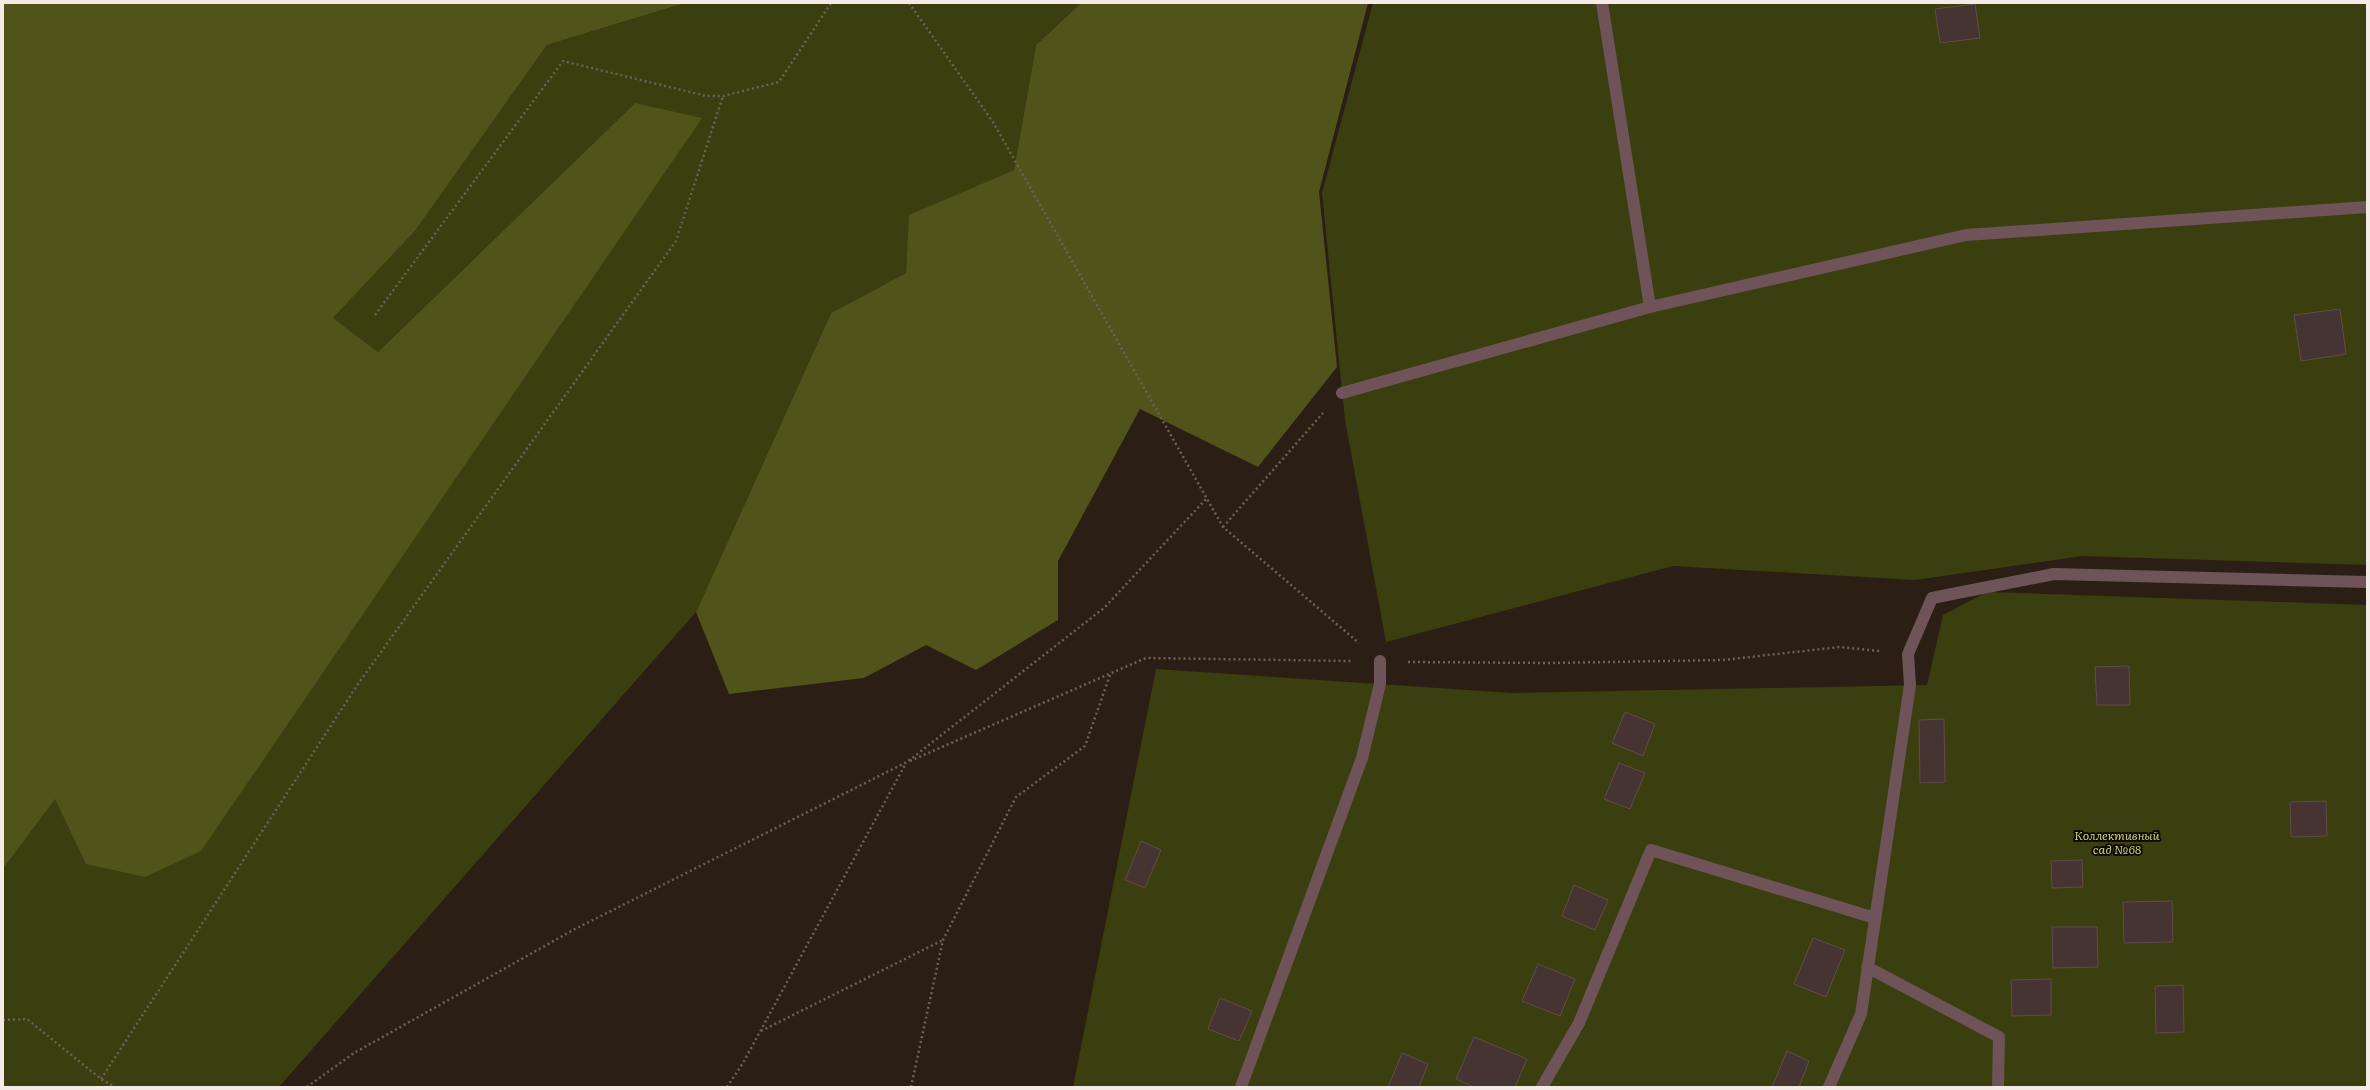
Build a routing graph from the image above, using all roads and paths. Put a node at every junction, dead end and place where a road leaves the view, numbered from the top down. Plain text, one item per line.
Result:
1 (831, 3) edge
2 (909, 3) edge
3 (1602, 3) edge
4 (723, 96) junction
5 (2367, 207) edge
6 (1650, 307) junction
7 (375, 316) dead end
8 (1342, 393) joint
9 (1207, 498) junction
10 (1223, 527) junction
11 (2367, 582) edge
12 (1908, 654) junction
13 (1380, 661) junction
14 (1110, 674) junction
15 (907, 762) junction
16 (1875, 918) junction
17 (943, 940) junction
18 (1867, 967) junction
19 (3, 1020) edge
20 (760, 1032) junction
21 (101, 1079) junction
22 (115, 1087) edge
23 (307, 1087) edge
24 (727, 1087) edge
25 (912, 1087) edge
26 (1241, 1087) edge
27 (1542, 1087) edge
28 (1829, 1087) edge
29 (1998, 1087) edge

1 - 4 path
2 - 9 path
3 - 6 lane
4 - 7 path
4 - 21 path
5 - 6 lane
6 - 8 lane
8 - 10 path
9 - 10 path
9 - 15 path
10 - 13 path
11 - 12 lane
12 - 13 path
12 - 16 lane
13 - 14 path
13 - 26 lane
14 - 15 path
14 - 17 path
15 - 20 path
15 - 23 path
16 - 18 lane
16 - 27 lane
17 - 20 path
17 - 25 path
18 - 28 lane
18 - 29 lane
19 - 21 path
20 - 24 path
21 - 22 path

